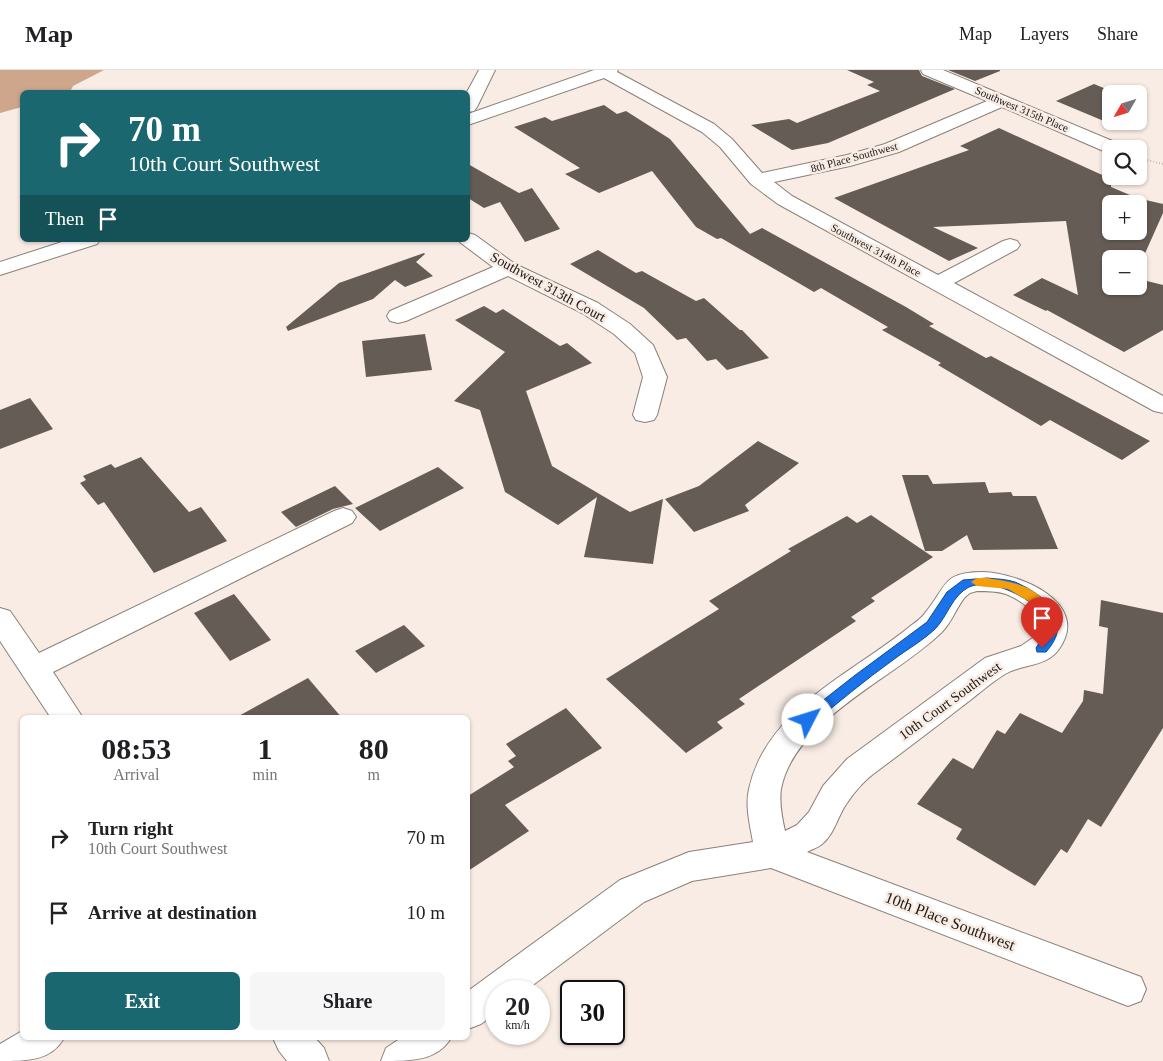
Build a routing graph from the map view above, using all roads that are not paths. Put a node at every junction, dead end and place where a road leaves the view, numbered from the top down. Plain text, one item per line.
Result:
1 (487, 70) edge
2 (929, 70) edge
3 (608, 71) edge
4 (1002, 101) junction
5 (470, 103) edge
6 (470, 119) edge
7 (1102, 143) edge
8 (758, 180) junction
9 (470, 240) edge
10 (83, 242) edge
11 (1010, 245) dead end
12 (508, 268) junction
13 (0, 269) edge
14 (937, 284) junction
15 (398, 316) dead end
16 (1163, 406) edge
17 (645, 415) dead end
18 (343, 517) dead end
19 (0, 618) edge
20 (34, 668) junction
21 (66, 715) edge
22 (772, 853) junction
23 (1128, 989) dead end
24 (470, 1011) edge
25 (42, 1040) edge
26 (294, 1040) edge
27 (429, 1040) edge
28 (6, 1061) edge
29 (310, 1061) edge
30 (400, 1061) edge

1 - 5 street
2 - 4 street, Southwest 315th Place
3 - 6 street
3 - 8 street, Southwest 314th Place
4 - 7 street, Southwest 315th Place
4 - 8 street, 8th Place Southwest
8 - 14 street, Southwest 314th Place
9 - 12 street, Southwest 313th Court
10 - 13 street
11 - 14 street
12 - 15 street
12 - 17 street, Southwest 313th Court
14 - 16 street, Southwest 314th Place
18 - 20 street
19 - 20 street
20 - 21 street
22 - 22 street, 10th Court Southwest
22 - 23 street, 10th Place Southwest
22 - 24 street, 10th Court Southwest
25 - 28 street
26 - 29 street
27 - 30 street

